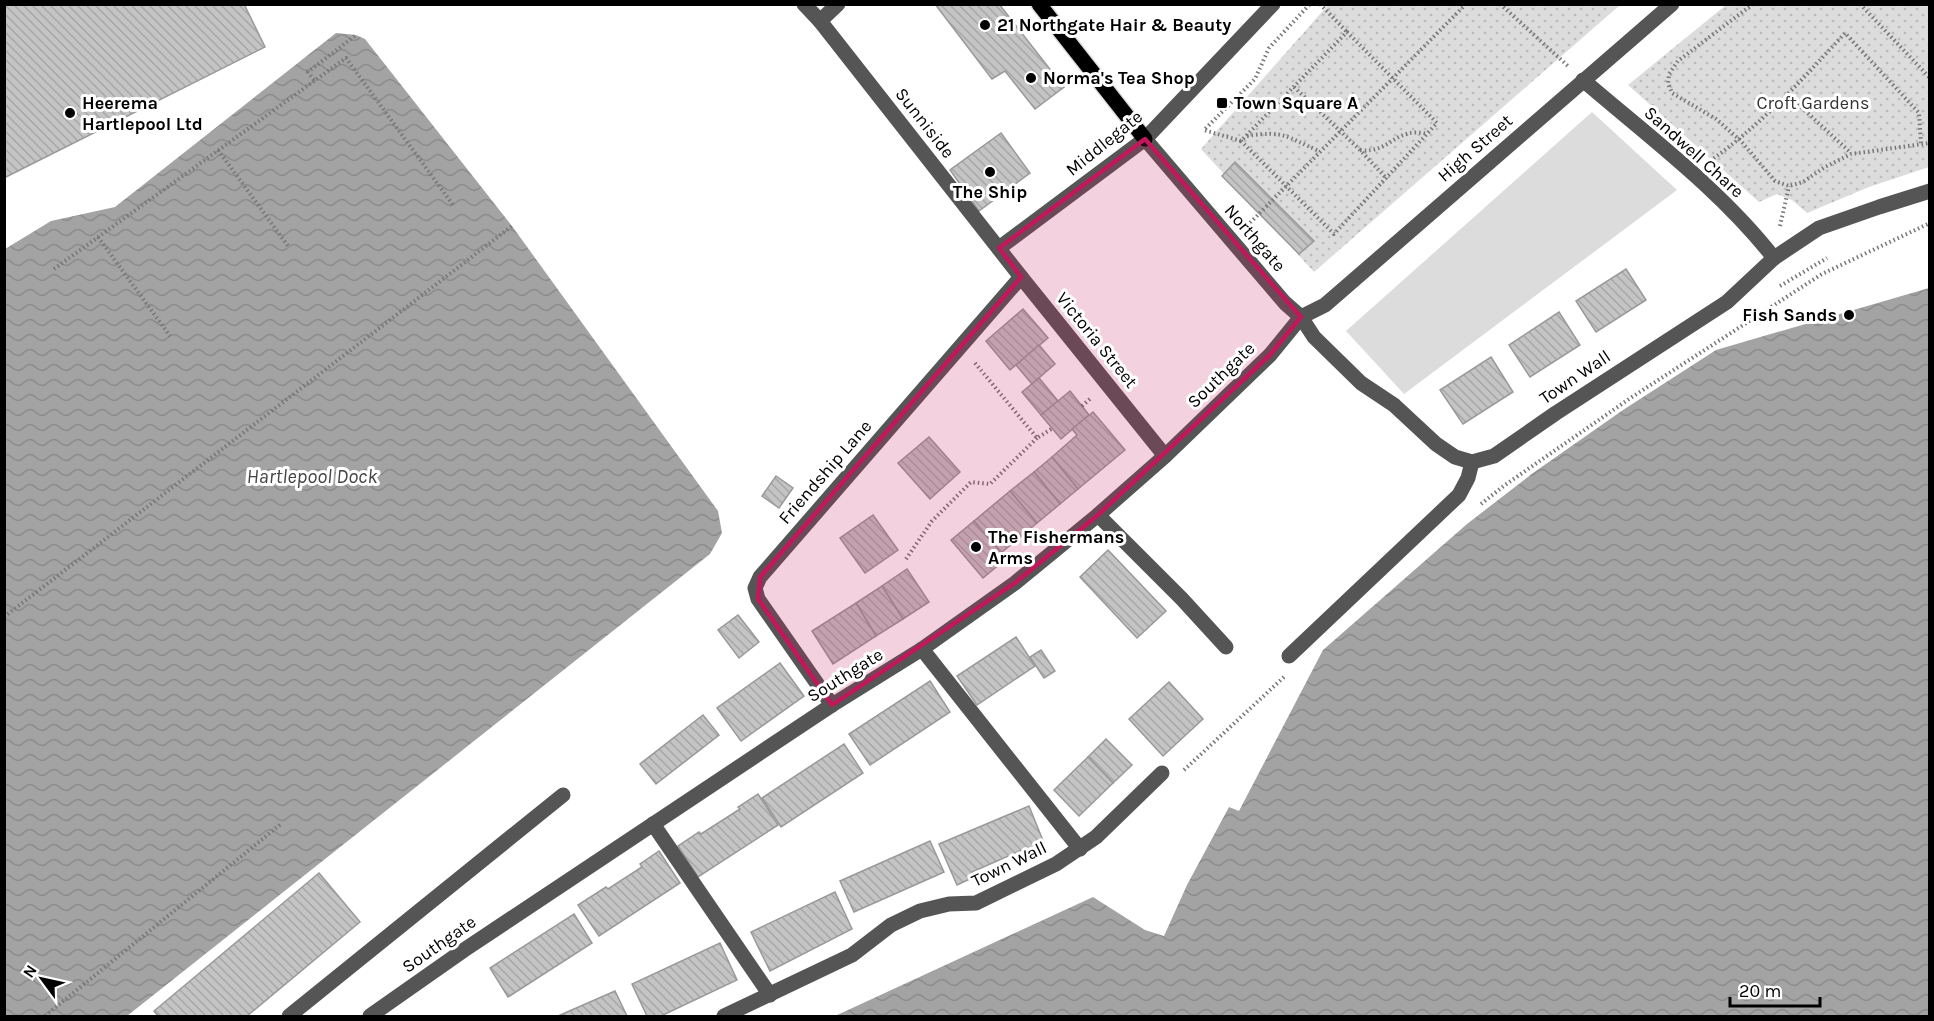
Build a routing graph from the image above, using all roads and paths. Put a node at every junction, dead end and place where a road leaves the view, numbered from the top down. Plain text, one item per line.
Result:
1 (804, 4) edge
2 (838, 4) edge
3 (1039, 4) edge
4 (1273, 4) edge
5 (1310, 4) edge
6 (1320, 4) edge
7 (1466, 4) edge
8 (1500, 4) edge
9 (1672, 4) edge
10 (1753, 4) edge
11 (1860, 4) edge
12 (820, 21) junction
13 (1347, 32) junction
14 (356, 35) dead end
15 (1392, 78) junction
16 (1929, 78) edge
17 (314, 80) junction
18 (1583, 80) junction
19 (1294, 87) junction
20 (1788, 95) junction
21 (1340, 131) junction
22 (1428, 134) junction
23 (1246, 136) junction
24 (1144, 139) junction
25 (1740, 140) junction
26 (1241, 141) junction
27 (1922, 143) junction
28 (1929, 143) edge
29 (218, 150) junction
30 (1360, 150) junction
31 (1319, 152) junction
32 (1851, 153) junction
33 (1692, 174) junction
34 (1386, 179) junction
35 (1286, 186) junction
36 (1789, 186) junction
37 (1929, 191) edge
38 (453, 205) dead end
39 (1929, 222) edge
40 (512, 226) dead end
41 (98, 237) junction
42 (1232, 242) junction
43 (288, 246) dead end
44 (999, 248) junction
45 (1774, 258) junction
46 (1827, 258) dead end
47 (54, 269) dead end
48 (1795, 276) dead end
49 (1021, 277) junction
50 (1301, 317) junction
51 (170, 336) dead end
52 (970, 358) dead end
53 (1053, 428) dead end
54 (1037, 438) junction
55 (1165, 456) junction
56 (1472, 462) junction
57 (1475, 509) dead end
58 (1098, 515) junction
59 (906, 559) dead end
60 (4, 617) edge
61 (1226, 647) dead end
62 (922, 649) junction
63 (1289, 656) dead end
64 (1285, 675) dead end
65 (1267, 691) dead end
66 (832, 705) junction
67 (1162, 773) dead end
68 (563, 795) dead end
69 (281, 824) dead end
70 (653, 824) junction
71 (1080, 849) junction
72 (770, 995) junction
73 (48, 1016) edge
74 (289, 1017) edge
75 (370, 1017) edge
76 (724, 1017) edge

1 - 12 street, Sunniside
2 - 12 street
3 - 24 main road, Northgate
4 - 24 street, Middlegate
5 - 26 path
6 - 13 path
7 - 15 path
8 - 18 path
9 - 18 street, High Street
10 - 25 path
11 - 16 path
12 - 44 street, Sunniside
13 - 15 path
13 - 19 path
14 - 17 path
15 - 21 path
15 - 22 path
17 - 29 path
17 - 38 path
18 - 33 street, Sandwell Chare
18 - 50 street, High Street
19 - 21 path
19 - 23 path
20 - 25 path
20 - 27 path
20 - 32 path
21 - 30 path
21 - 31 path
22 - 30 path
22 - 34 path
23 - 26 path
23 - 31 path
24 - 42 street, Northgate
24 - 44 street, Middlegate
25 - 33 path
25 - 36 path
26 - 35 path
27 - 28 path
27 - 32 path
29 - 41 path
29 - 43 path
30 - 34 path
31 - 35 path
32 - 36 path
33 - 45 street, Sandwell Chare
34 - 35 path
35 - 42 path
36 - 45 path
37 - 45 street, Town Wall
39 - 57 path
40 - 60 path
41 - 47 path
41 - 51 path
42 - 50 street, Northgate
44 - 49 street, Victoria Street
45 - 56 street, Town Wall
46 - 48 path
49 - 55 street, Victoria Street
49 - 66 street, Friendship Lane
50 - 55 street, Southgate
50 - 56 street, Northgate
52 - 54 path
53 - 54 path
54 - 59 path
55 - 58 street, Southgate
56 - 63 street
58 - 61 street
58 - 62 street, Southgate
62 - 66 street, Southgate
62 - 71 street
64 - 65 path
66 - 70 street, Southgate
67 - 71 street, Town Wall
68 - 74 street
69 - 73 path
70 - 72 street
70 - 75 street, Southgate
71 - 72 street, Town Wall
72 - 76 street, Town Wall

